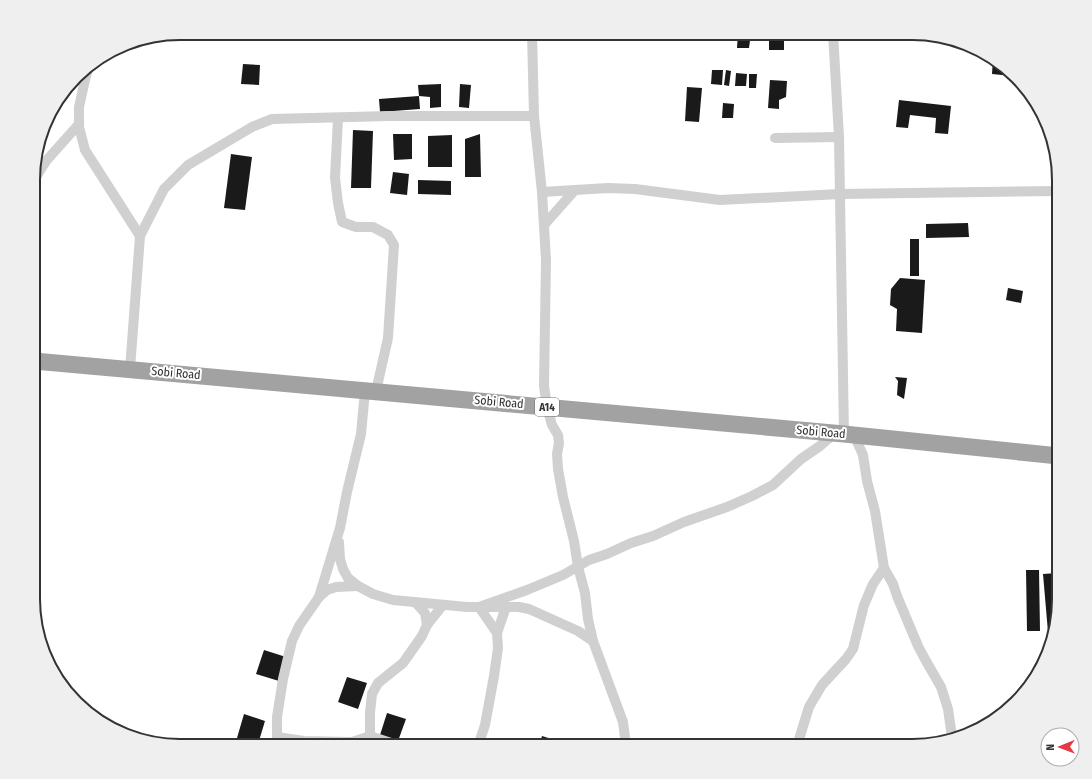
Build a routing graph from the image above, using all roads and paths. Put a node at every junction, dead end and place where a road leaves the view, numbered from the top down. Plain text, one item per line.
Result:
1 (532, 40) edge
2 (833, 40) edge
3 (86, 77) edge
4 (534, 116) junction
5 (338, 118) junction
6 (79, 124) junction
7 (839, 137) junction
8 (775, 138) dead end
9 (41, 170) edge
10 (574, 190) junction
11 (1052, 191) edge
12 (542, 192) junction
13 (840, 194) junction
14 (544, 225) junction
15 (140, 236) junction
16 (40, 361) edge
17 (130, 369) junction
18 (370, 391) junction
19 (547, 407) junction
20 (845, 434) junction
21 (872, 437) junction
22 (863, 455) junction
23 (1052, 455) edge
24 (340, 528) junction
25 (578, 567) junction
26 (884, 568) junction
27 (358, 586) junction
28 (319, 597) junction
29 (415, 602) junction
30 (443, 605) junction
31 (479, 607) junction
32 (506, 607) junction
33 (428, 625) junction
34 (497, 634) junction
35 (593, 641) junction
36 (951, 733) edge
37 (370, 736) junction
38 (277, 739) edge
39 (363, 739) edge
40 (379, 739) edge
41 (480, 739) edge
42 (625, 739) edge
43 (799, 739) edge

1 - 4 street
2 - 7 street
3 - 6 street
4 - 5 street
4 - 12 street
5 - 15 street
5 - 18 street
6 - 9 street
6 - 15 street
7 - 8 street
7 - 13 street
10 - 12 street
10 - 13 street
10 - 14 street
11 - 13 street
12 - 14 street
13 - 20 street
14 - 19 street
15 - 17 street
16 - 17 highway, Sobi Road / A14
17 - 18 highway, Sobi Road / A14
18 - 19 highway, Sobi Road / A14
18 - 24 street
19 - 20 highway, Sobi Road / A14
19 - 25 street
20 - 21 highway, Sobi Road / A14
20 - 22 street
20 - 25 street
21 - 22 street
21 - 23 highway, Sobi Road / A14
22 - 26 street
24 - 27 street
24 - 28 street
25 - 31 street
25 - 35 street
26 - 36 street
26 - 43 street
27 - 28 street
27 - 29 street
28 - 38 street
29 - 30 street
29 - 33 street
30 - 31 street
30 - 33 street
31 - 32 street
31 - 34 street
32 - 34 street
32 - 35 street
33 - 37 street
34 - 41 street
35 - 42 street
37 - 39 street
37 - 40 street

